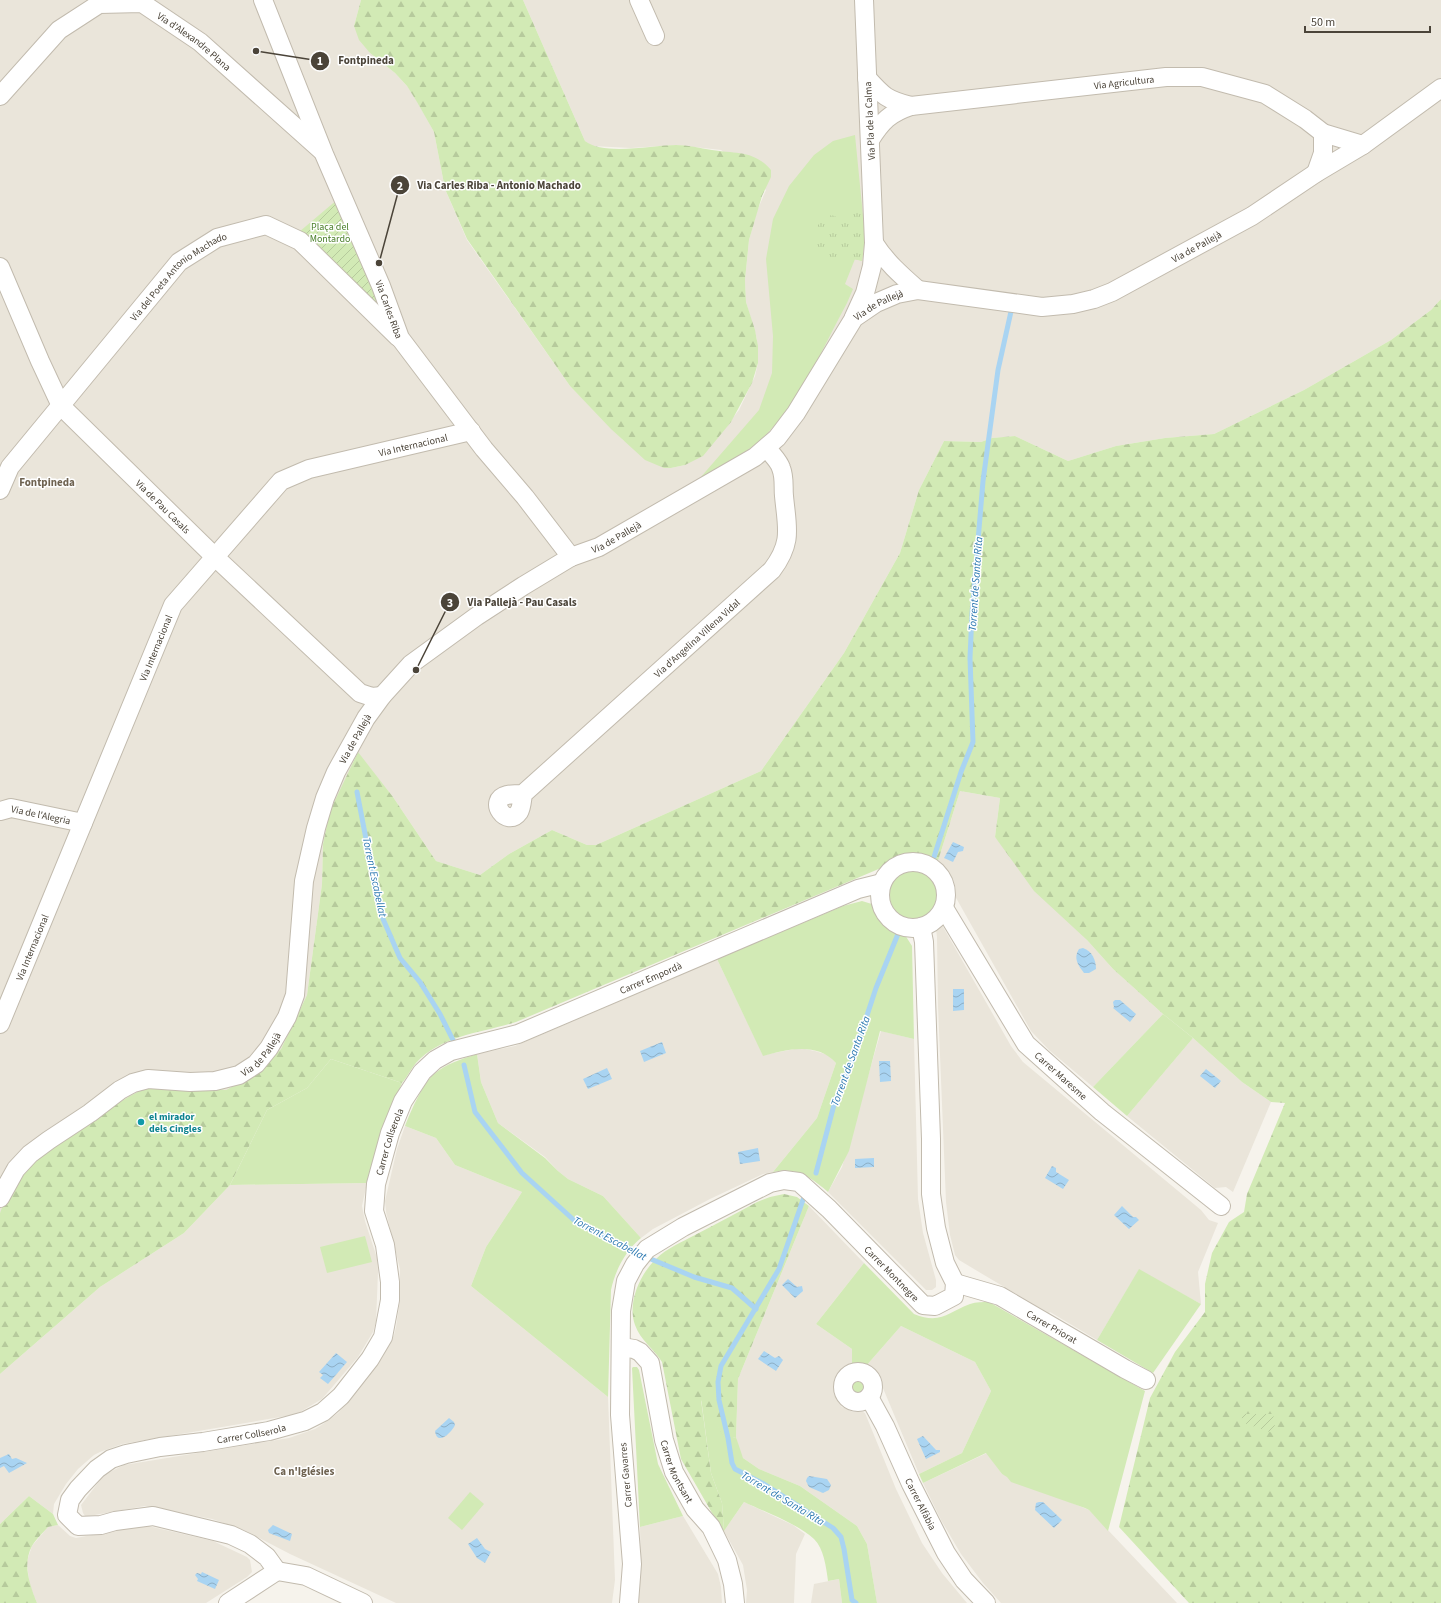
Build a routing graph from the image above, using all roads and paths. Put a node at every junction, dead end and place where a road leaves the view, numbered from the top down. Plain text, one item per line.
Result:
1 (263, 0) edge
2 (639, 0) edge
3 (864, 0) edge
4 (655, 36) dead end
5 (867, 78) junction
6 (1441, 88) edge
7 (0, 96) edge
8 (911, 106) junction
9 (1323, 133) junction
10 (870, 140) junction
11 (1362, 145) junction
12 (324, 154) junction
13 (1316, 173) junction
14 (874, 243) junction
15 (0, 267) edge
16 (918, 290) junction
17 (854, 318) junction
18 (400, 338) junction
19 (61, 406) junction
20 (470, 431) junction
21 (767, 448) junction
22 (0, 490) edge
23 (214, 557) junction
24 (571, 558) junction
25 (382, 696) junction
26 (523, 794) dead end
27 (0, 811) edge
28 (83, 823) junction
29 (882, 883) junction
30 (944, 908) junction
31 (921, 927) junction
32 (0, 1024) edge
33 (422, 1072) joint
34 (0, 1198) edge
35 (1221, 1206) dead end
36 (955, 1283) junction
37 (622, 1347) junction
38 (1146, 1380) dead end
39 (869, 1397) dead end
40 (277, 1571) junction
41 (228, 1603) edge
42 (363, 1603) edge
43 (629, 1603) edge
44 (735, 1603) edge
45 (986, 1603) edge

1 - 12 street, Via Carles Riba
2 - 4 street
3 - 5 street, Via Pla de la Calma
5 - 8 street, Via Agricultura
5 - 10 street, Via Pla de la Calma
6 - 11 street, Via de Pallejà
7 - 12 street, Via d'Alexandre Plana
8 - 9 street, Via Agricultura
8 - 10 street, Via Agricultura
9 - 11 street, Via Agricultura
9 - 13 street
10 - 14 street, Via Pla de la Calma
11 - 13 street, Via de Pallejà
12 - 18 street, Via Carles Riba
13 - 16 street, Via de Pallejà
14 - 16 street
14 - 17 street, Via Pla de la Calma
15 - 19 street, Via de Pau Casals
16 - 17 street, Via de Pallejà
17 - 21 street, Via de Pallejà
18 - 19 street, Via del Poeta Antonio Machado
18 - 20 street, Via Carles Riba
19 - 22 street, Via del Poeta Antonio Machado
19 - 23 street, Via de Pau Casals
20 - 23 street, Via Internacional
20 - 24 street, Via Carles Riba
21 - 24 street, Via de Pallejà
21 - 26 street, Via d'Angelina Villena Vidal
23 - 25 street, Via de Pau Casals
23 - 28 street, Via Internacional
24 - 25 street, Via de Pallejà
25 - 34 street, Via de Pallejà
27 - 28 street, Via de l'Alegria
28 - 32 street, Via Internacional
29 - 30 street
29 - 31 street
29 - 33 street, Carrer Empordà
30 - 31 street
30 - 35 street, Carrer Maresme
31 - 36 street
33 - 40 street, Carrer Collserola
36 - 37 street, Carrer Montnegre
36 - 38 street, Carrer Priorat
37 - 43 street, Carrer Gavarres
37 - 44 street, Carrer Montsant
39 - 45 street, Carrer Alfàbia
40 - 41 street
40 - 42 street

